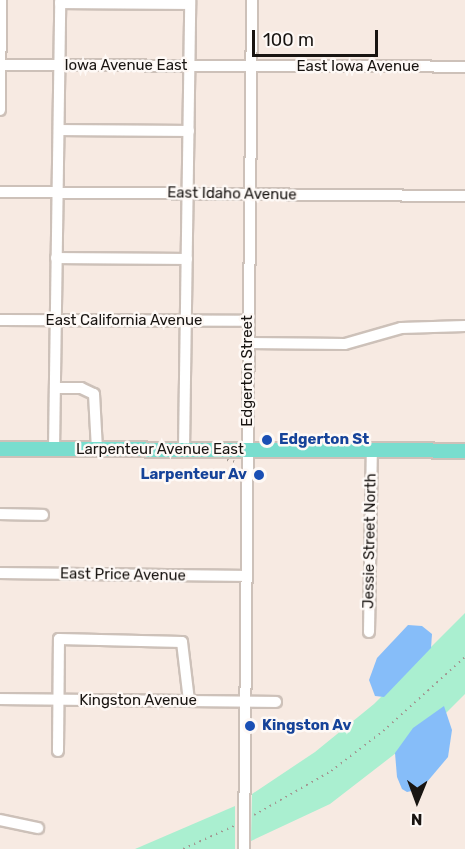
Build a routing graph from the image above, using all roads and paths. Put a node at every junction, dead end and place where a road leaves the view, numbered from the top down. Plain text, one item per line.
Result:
1 (1, 0) edge
2 (252, 0) edge
3 (60, 2) edge
4 (190, 2) edge
5 (0, 65) edge
6 (59, 66) junction
7 (252, 66) junction
8 (190, 67) junction
9 (465, 67) edge
10 (0, 110) edge
11 (58, 130) junction
12 (189, 131) junction
13 (0, 192) edge
14 (58, 192) junction
15 (188, 194) junction
16 (250, 195) junction
17 (465, 196) edge
18 (56, 258) junction
19 (187, 259) junction
20 (0, 320) edge
21 (55, 321) junction
22 (186, 321) junction
23 (249, 321) junction
24 (465, 326) edge
25 (249, 343) junction
26 (55, 388) junction
27 (0, 449) edge
28 (54, 450) junction
29 (97, 450) junction
30 (184, 450) junction
31 (248, 451) junction
32 (372, 451) junction
33 (465, 451) edge
34 (226, 460) dead end
35 (236, 462) dead end
36 (0, 514) edge
37 (43, 515) dead end
38 (0, 573) edge
39 (246, 576) junction
40 (369, 632) dead end
41 (465, 657) edge
42 (0, 699) edge
43 (56, 700) junction
44 (189, 701) junction
45 (244, 701) junction
46 (276, 702) dead end
47 (58, 751) dead end
48 (252, 816) dead end
49 (0, 820) edge
50 (238, 824) dead end
51 (38, 828) dead end
52 (183, 849) edge
53 (244, 849) edge

1 - 5 street
2 - 7 street, Edgerton Street
3 - 4 street
3 - 6 street
4 - 8 street
5 - 6 street, Iowa Avenue East
5 - 10 street
6 - 8 street, Iowa Avenue East
6 - 11 street
7 - 8 street, Iowa Avenue East
7 - 9 street, East Iowa Avenue
7 - 16 street, Edgerton Street
8 - 12 street
11 - 12 street
11 - 14 street
12 - 15 street
13 - 14 street, East Idaho Avenue
14 - 15 street, East Idaho Avenue
14 - 18 street
15 - 16 street, East Idaho Avenue
15 - 19 street
16 - 17 street, East Idaho Avenue
16 - 23 street, Edgerton Street
18 - 19 street
18 - 21 street
19 - 22 street
20 - 21 street, East California Avenue
21 - 22 street, East California Avenue
21 - 26 street
22 - 23 street, East California Avenue
22 - 30 street
23 - 25 street, Edgerton Street
24 - 25 street
25 - 31 street, Edgerton Street
26 - 28 street
26 - 29 street
27 - 28 main road, Larpenteur Avenue East
28 - 29 main road, Larpenteur Avenue East
29 - 30 main road, Larpenteur Avenue East
30 - 31 main road, Larpenteur Avenue East
31 - 32 main road, Larpenteur Avenue East
31 - 39 street, Edgerton Street
32 - 33 main road, Larpenteur Avenue East
32 - 40 street, Jessie Street North
34 - 35 path
36 - 37 street
38 - 39 street, East Price Avenue
39 - 45 street, Edgerton Street
41 - 48 path
42 - 43 street, Kingston Avenue
43 - 44 street, Kingston Avenue
43 - 44 street
43 - 47 street
44 - 45 street, Kingston Avenue
45 - 46 street, Kingston Avenue
45 - 53 street, Edgerton Street
49 - 51 street
50 - 52 path

